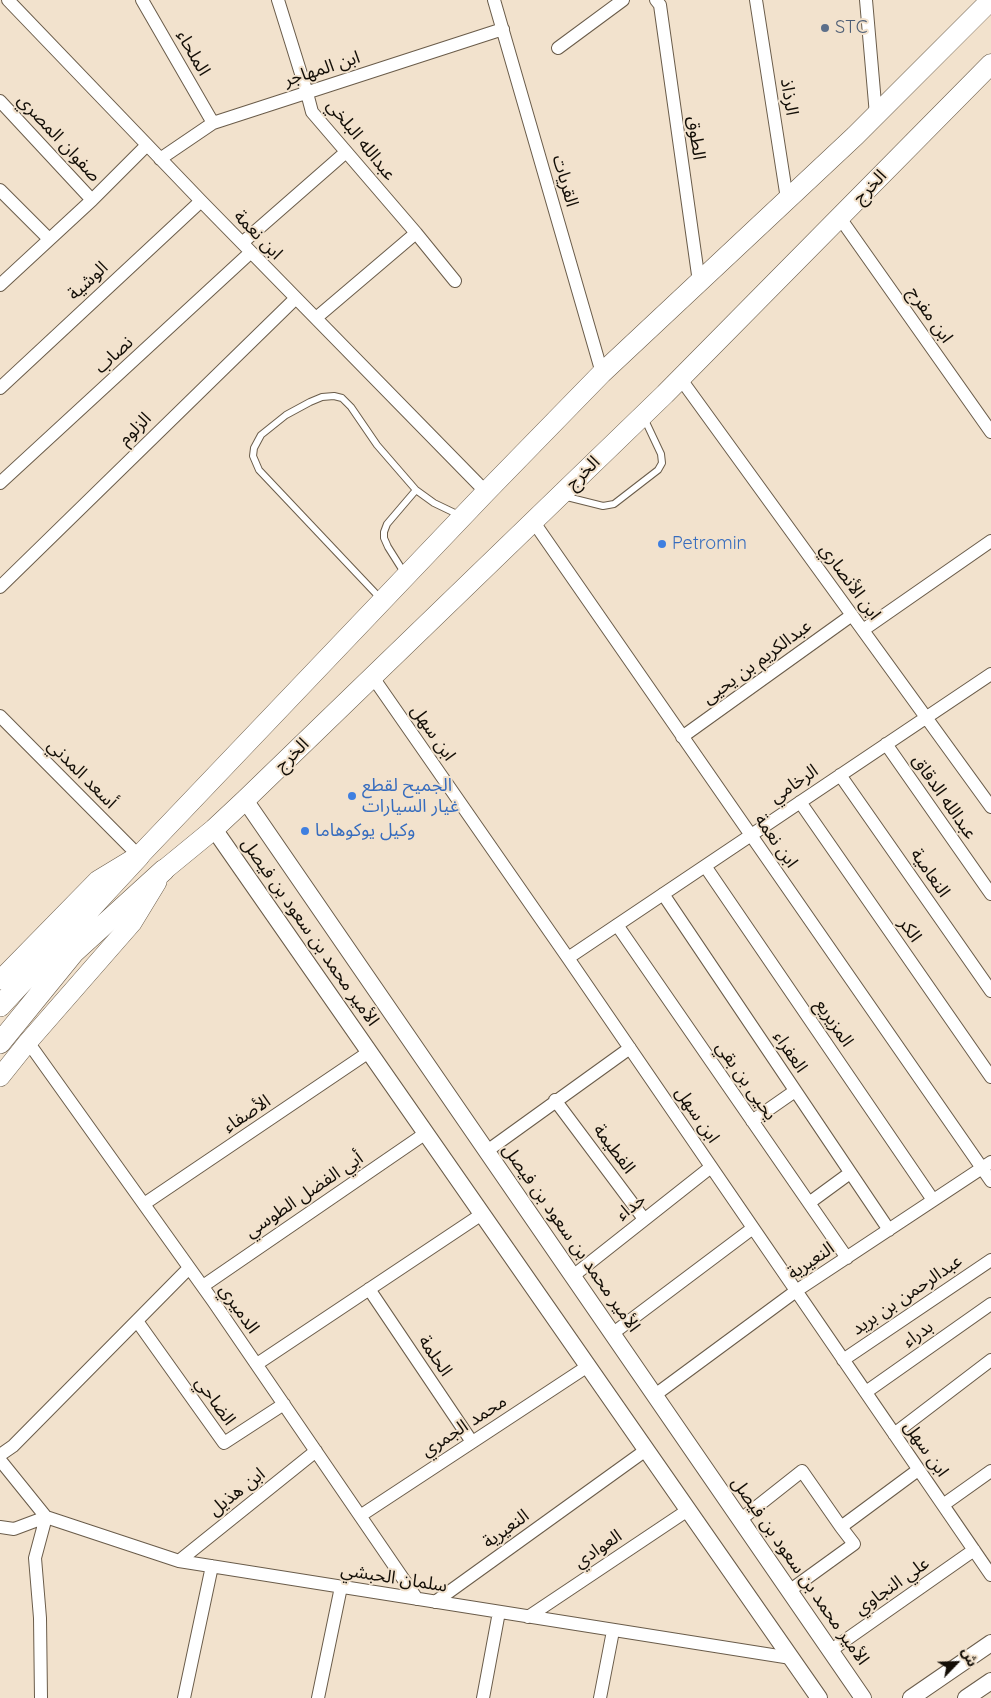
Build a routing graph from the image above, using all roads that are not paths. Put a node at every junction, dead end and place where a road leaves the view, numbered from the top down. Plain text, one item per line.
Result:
1 (8, 0) edge
2 (142, 0) edge
3 (278, 0) edge
4 (494, 0) edge
5 (623, 0) edge
6 (656, 0) edge
7 (756, 0) edge
8 (866, 0) edge
9 (990, 1) edge
10 (503, 29) junction
11 (558, 48) dead end
12 (991, 64) edge
13 (308, 92) junction
14 (0, 101) edge
15 (876, 115) junction
16 (213, 123) junction
17 (147, 145) junction
18 (346, 152) junction
19 (160, 159) junction
20 (0, 190) edge
21 (92, 200) junction
22 (787, 200) junction
23 (200, 201) junction
24 (840, 218) junction
25 (416, 233) junction
26 (49, 240) junction
27 (242, 243) junction
28 (251, 252) junction
29 (455, 281) dead end
30 (699, 282) junction
31 (0, 285) edge
32 (296, 298) junction
33 (316, 318) junction
34 (602, 373) junction
35 (680, 378) junction
36 (0, 388) edge
37 (643, 415) junction
38 (991, 432) edge
39 (0, 483) edge
40 (416, 490) junction
41 (486, 492) junction
42 (560, 495) junction
43 (462, 516) junction
44 (533, 521) junction
45 (991, 541) edge
46 (406, 575) junction
47 (0, 587) edge
48 (382, 600) junction
49 (852, 614) junction
50 (863, 630) junction
51 (991, 674) edge
52 (372, 676) junction
53 (0, 716) edge
54 (926, 717) junction
55 (682, 737) junction
56 (886, 744) junction
57 (840, 775) junction
58 (245, 800) junction
59 (800, 802) junction
60 (991, 807) edge
61 (214, 829) junction
62 (750, 835) junction
63 (139, 856) junction
64 (705, 866) junction
65 (164, 870) junction
66 (663, 894) junction
67 (991, 894) edge
68 (617, 925) junction
69 (68, 946) junction
70 (568, 958) junction
71 (0, 980) edge
72 (991, 990) edge
73 (0, 1006) edge
74 (28, 1042) junction
75 (0, 1043) edge
76 (630, 1048) junction
77 (369, 1052) junction
78 (0, 1077) edge
79 (991, 1077) edge
80 (795, 1091) junction
81 (555, 1100) junction
82 (752, 1121) junction
83 (426, 1133) junction
84 (486, 1151) junction
85 (987, 1165) edge
86 (711, 1167) junction
87 (850, 1173) junction
88 (991, 1181) edge
89 (934, 1200) junction
90 (809, 1203) junction
91 (144, 1204) junction
92 (482, 1214) junction
93 (644, 1219) junction
94 (753, 1228) junction
95 (889, 1230) junction
96 (847, 1258) junction
97 (991, 1260) edge
98 (190, 1268) junction
99 (573, 1276) junction
100 (203, 1286) junction
101 (369, 1289) junction
102 (796, 1291) junction
103 (991, 1304) edge
104 (137, 1321) junction
105 (612, 1334) junction
106 (843, 1360) junction
107 (991, 1360) edge
108 (257, 1364) junction
109 (588, 1366) junction
110 (866, 1392) junction
111 (654, 1395) junction
112 (284, 1404) junction
113 (894, 1434) junction
114 (472, 1442) junction
115 (646, 1450) junction
116 (316, 1452) junction
117 (0, 1455) edge
118 (0, 1460) edge
119 (918, 1470) junction
120 (991, 1471) edge
121 (944, 1505) junction
122 (688, 1510) junction
123 (360, 1516) junction
124 (46, 1517) junction
125 (740, 1520) junction
126 (0, 1527) edge
127 (842, 1527) junction
128 (974, 1550) junction
129 (179, 1561) junction
130 (212, 1566) junction
131 (991, 1575) edge
132 (341, 1587) junction
133 (789, 1591) junction
134 (417, 1599) junction
135 (435, 1602) junction
136 (498, 1612) junction
137 (528, 1617) junction
138 (613, 1630) junction
139 (991, 1643) edge
140 (830, 1651) junction
141 (791, 1658) junction
142 (991, 1681) edge
143 (41, 1698) edge
144 (184, 1698) edge
145 (318, 1698) edge
146 (483, 1698) edge
147 (600, 1698) edge
148 (819, 1698) edge
149 (863, 1698) edge
150 (911, 1698) edge
151 (966, 1698) edge

1 - 17 street, ابن نعمة
2 - 16 street, الملحاء
3 - 13 street, عبدالله البلخي
4 - 10 street, القريات
5 - 11 street
6 - 30 street, الطوق
7 - 22 street, الرذاذ
8 - 15 street
9 - 15 main road
10 - 13 street, ابن المهاجر
10 - 34 street, القريات
12 - 24 main road, الخرج
13 - 16 street, ابن المهاجر
13 - 18 street, عبدالله البلخي
14 - 21 street, صفوان المصري
15 - 22 main road
16 - 19 street, ابن المهاجر
17 - 19 street, ابن نعمة
17 - 21 street
18 - 25 street, عبدالله البلخي
18 - 27 street
19 - 23 street, ابن نعمة
20 - 26 street
21 - 26 street
22 - 30 main road
23 - 27 street, ابن نعمة
23 - 36 street, الوشية
24 - 35 main road, الخرج
24 - 38 street, ابن مفرج
25 - 29 street, عبدالله البلخي
25 - 33 street
26 - 31 street
27 - 28 street, ابن نعمة
28 - 32 street, ابن نعمة
28 - 39 street, نصاب
30 - 34 main road
32 - 33 street, ابن نعمة
32 - 47 street, الزلوم
33 - 41 street, ابن نعمة
34 - 41 main road
35 - 37 main road, الخرج
35 - 49 street, ابن الأنصاري
37 - 42 main road, الخرج
37 - 42 lane
40 - 43 lane
40 - 46 lane
40 - 48 lane
41 - 43 main road
42 - 44 main road, الخرج
43 - 46 main road
44 - 52 main road, الخرج
44 - 55 street, ابن نعمة
45 - 50 street
46 - 48 main road
48 - 63 main road
49 - 50 street, ابن الأنصاري
49 - 55 street, عبدالكريم بن يحيى
50 - 54 street, ابن الأنصاري
51 - 54 street, الرخامي
52 - 58 main road, الخرج
52 - 70 street, ابن سهل
53 - 63 street, أسعد المدني
54 - 56 street, الرخامي
54 - 60 street, ابن الأنصاري
55 - 62 street, ابن نعمة
56 - 57 street, الرخامي
56 - 67 street, عبدالله الدقاق
57 - 59 street, الرخامي
57 - 72 street, النعامية
58 - 61 main road, الخرج
58 - 84 street, الأمير محمد بن سعود بن فيصل
59 - 62 street, الرخامي
59 - 79 street, الكر
61 - 65 main road, الخرج
61 - 77 street, الأمير محمد بن سعود بن فيصل
62 - 64 street, الرخامي
62 - 85 street, ابن نعمة
63 - 69 highway
63 - 71 main road
64 - 66 street, الرخامي
64 - 89 street, المزيريع
65 - 69 highway
65 - 74 main road
66 - 68 street, الرخامي
66 - 80 street, العفراء
68 - 70 street, الرخامي
68 - 82 street, يحيى بن بقي
69 - 73 highway
69 - 75 highway
70 - 76 street, ابن سهل
74 - 78 main road
74 - 91 street, الدميري
76 - 81 street
76 - 86 street, ابن سهل
77 - 83 street, الأمير محمد بن سعود بن فيصل
77 - 91 street, الأصفاء
80 - 82 street
80 - 87 street, العفراء
81 - 84 street
81 - 93 street, الفطيمة
82 - 90 street, يحيى بن بقي
83 - 92 street, الأمير محمد بن سعود بن فيصل
83 - 100 street, أبي الفضل الطوسي
84 - 99 street, الأمير محمد بن سعود بن فيصل
85 - 88 street, ابن نعمة
85 - 89 street, النعيرية
86 - 93 street, حداء
86 - 94 street, ابن سهل
87 - 90 street
87 - 95 street, العفراء
89 - 95 street, النعيرية
90 - 96 street, يحيى بن بقي
91 - 98 street, الدميري
92 - 101 street
92 - 109 street, الأمير محمد بن سعود بن فيصل
93 - 99 street, حداء
94 - 102 street, ابن سهل
94 - 105 street
95 - 96 street, النعيرية
96 - 102 street, النعيرية
97 - 106 street, عبدالرحمن بن بريد
98 - 100 street, الدميري
98 - 104 street
99 - 105 street, الأمير محمد بن سعود بن فيصل
100 - 108 street, الدميري
101 - 108 street
101 - 114 street, الحلمة
102 - 106 street, ابن سهل
102 - 111 street, النعيرية
103 - 110 street, بدراء
104 - 112 street, الضاحي
104 - 117 street
105 - 111 street, الأمير محمد بن سعود بن فيصل
106 - 110 street, ابن سهل
107 - 113 street
108 - 112 street, الدميري
109 - 114 street, محمد الجمري
109 - 115 street, الأمير محمد بن سعود بن فيصل
110 - 113 street, ابن سهل
111 - 125 street, الأمير محمد بن سعود بن فيصل
112 - 116 street, الدميري
113 - 119 street, ابن سهل
114 - 123 street, محمد الجمري
115 - 122 street, الأمير محمد بن سعود بن فيصل
115 - 135 street, النعيرية
116 - 123 street, الدميري
116 - 129 street, ابن هذيل
118 - 124 street
119 - 121 street, ابن سهل
119 - 127 street
120 - 121 street
121 - 128 street, ابن سهل
122 - 137 street, العوادي
122 - 141 street, الأمير محمد بن سعود بن فيصل
123 - 134 street, الدميري
124 - 126 street
124 - 129 street, سلمان الحبشي
124 - 143 street
125 - 127 street
125 - 133 street, الأمير محمد بن سعود بن فيصل
127 - 133 street
128 - 131 street, ابن سهل
128 - 140 street, علي النجاوي
129 - 130 street, سلمان الحبشي
130 - 132 street, سلمان الحبشي
130 - 144 street
132 - 134 street, سلمان الحبشي
132 - 145 street
133 - 140 street, الأمير محمد بن سعود بن فيصل
134 - 135 street, سلمان الحبشي
135 - 136 street, سلمان الحبشي
136 - 137 street, سلمان الحبشي
136 - 146 street
137 - 138 street, سلمان الحبشي
138 - 141 street, سلمان الحبشي
138 - 147 street
139 - 150 street
140 - 149 street, الأمير محمد بن سعود بن فيصل
141 - 148 street, الأمير محمد بن سعود بن فيصل
142 - 151 street

